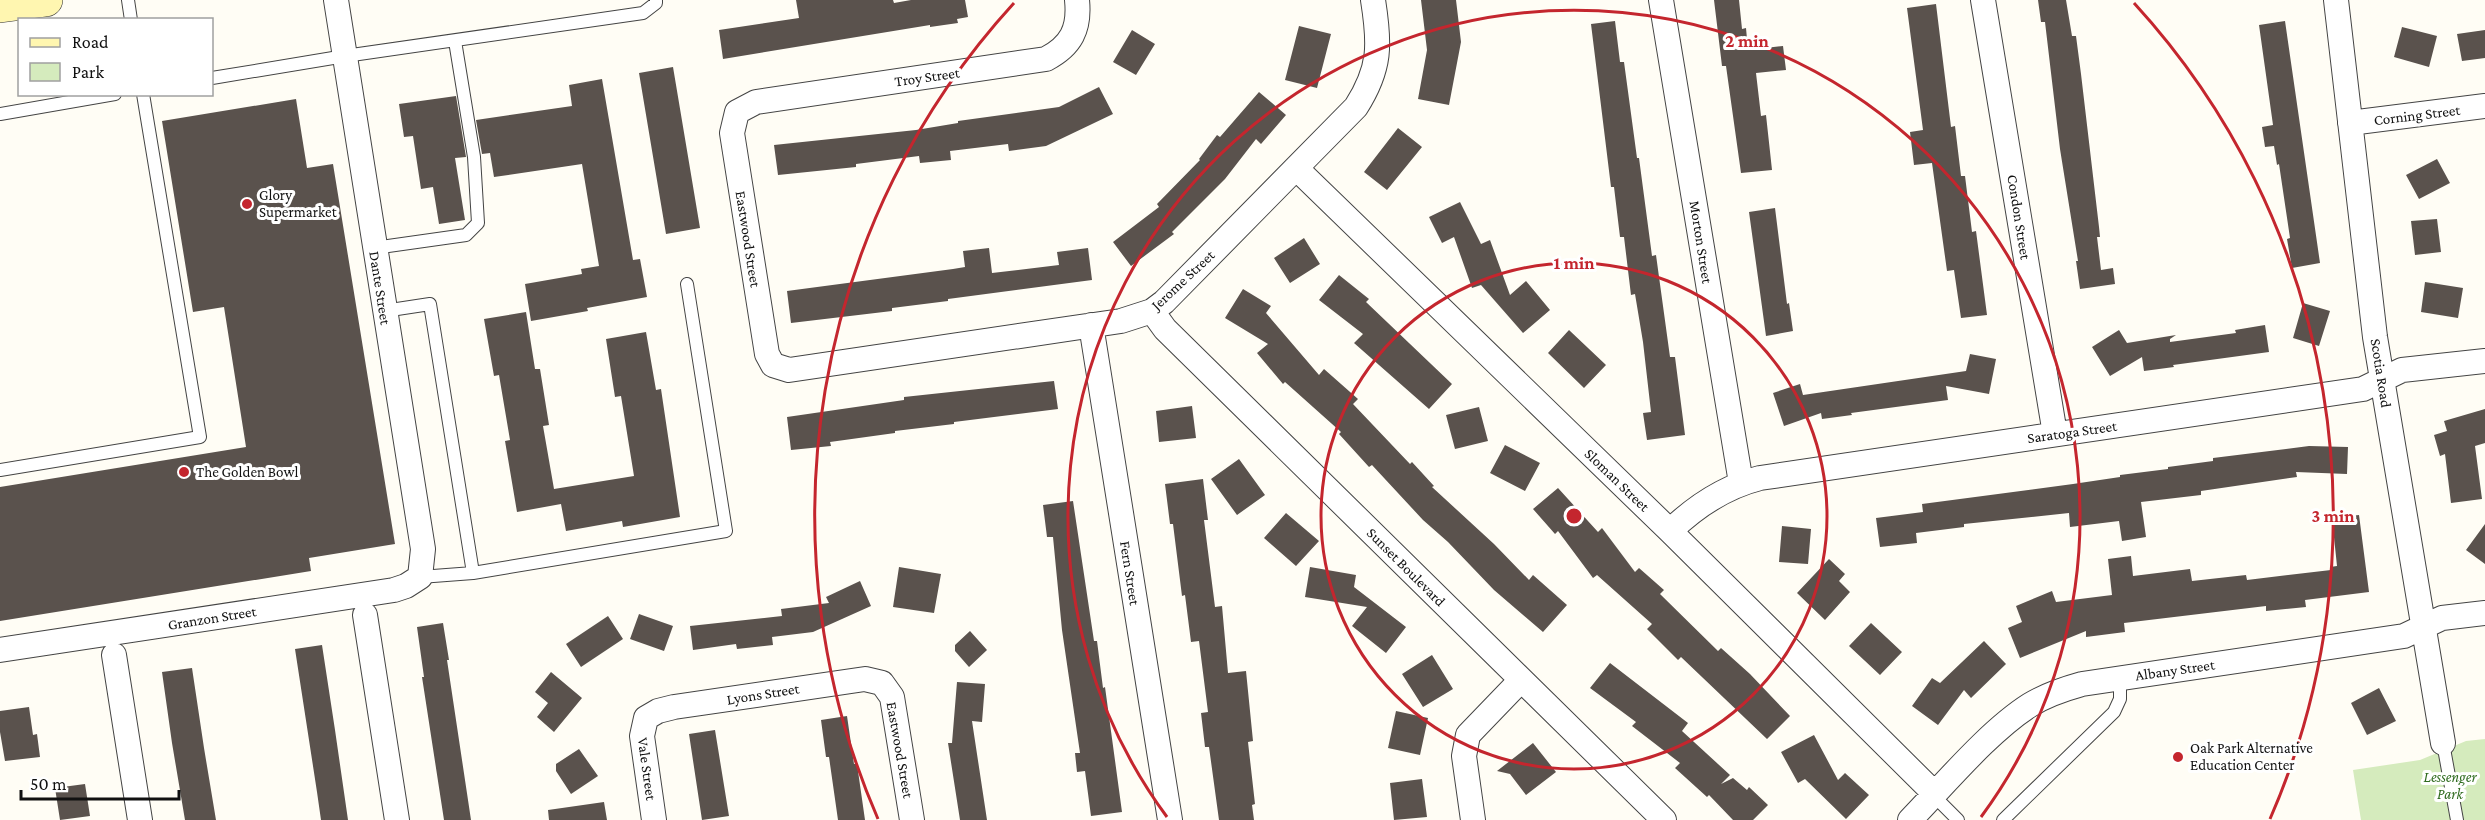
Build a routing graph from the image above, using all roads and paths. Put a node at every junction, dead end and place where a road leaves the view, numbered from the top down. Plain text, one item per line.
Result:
1 (46, 0) edge
2 (128, 0) edge
3 (336, 0) edge
4 (656, 0) edge
5 (1077, 0) edge
6 (1373, 0) edge
7 (1661, 0) edge
8 (1983, 0) edge
9 (2336, 0) edge
10 (0, 6) edge
11 (131, 18) edge
12 (455, 40) junction
13 (345, 56) junction
14 (213, 78) edge
15 (104, 96) edge
16 (143, 96) edge
17 (2485, 106) edge
18 (737, 112) joint
19 (0, 114) edge
20 (2350, 123) junction
21 (1296, 168) junction
22 (374, 248) junction
23 (687, 284) dead end
24 (384, 311) junction
25 (1152, 311) junction
26 (1090, 325) junction
27 (2485, 361) edge
28 (773, 365) joint
29 (2383, 380) junction
30 (2055, 434) junction
31 (0, 470) edge
32 (1741, 483) junction
33 (1670, 531) junction
34 (474, 573) junction
35 (420, 577) junction
36 (2485, 613) edge
37 (365, 615) dead end
38 (2423, 628) junction
39 (0, 650) edge
40 (114, 655) dead end
41 (2120, 678) junction
42 (1521, 680) junction
43 (882, 683) joint
44 (646, 718) joint
45 (2443, 743) joint
46 (1935, 795) junction
47 (140, 820) edge
48 (397, 820) edge
49 (654, 820) edge
50 (912, 820) edge
51 (1170, 820) edge
52 (1473, 820) edge
53 (1664, 820) edge
54 (1910, 820) edge
55 (1958, 820) edge
56 (2003, 820) edge
57 (2457, 820) edge

1 - 10 main road
2 - 11 lane
3 - 13 street, Dante Street
4 - 12 lane
5 - 18 street, Troy Street
6 - 21 street, Jerome Street
7 - 32 street, Morton Street
8 - 30 street, Condon Street
9 - 20 street, Scotia Road
12 - 13 lane
12 - 22 lane
13 - 14 lane
13 - 22 street, Dante Street
15 - 19 lane
16 - 31 lane
17 - 20 street, Corning Street
18 - 28 street, Eastwood Street
20 - 29 street, Scotia Road
21 - 25 street, Jerome Street
21 - 33 street, Sloman Street
22 - 24 street, Dante Street
23 - 34 lane
24 - 34 lane
24 - 35 street, Dante Street
25 - 26 street, Jerome Street
25 - 42 street, Sunset Boulevard
26 - 28 street, Jerome Street
26 - 51 street, Fern Street
27 - 29 street, Saratoga Street
29 - 30 street, Saratoga Street
29 - 38 street, Scotia Road
30 - 32 street, Saratoga Street
32 - 33 street, Saratoga Street
33 - 46 street, Sloman Street
34 - 35 lane
35 - 39 street, Granzon Street
36 - 38 street, Albany Street
37 - 48 street
38 - 41 street, Albany Street
38 - 45 street, Scotia Road
40 - 47 street
41 - 46 street, Albany Street
41 - 56 lane
42 - 52 street
42 - 53 street, Sunset Boulevard
43 - 44 street, Lyons Street
43 - 50 street, Eastwood Street
44 - 49 street, Vale Street
45 - 57 lane
46 - 54 street, Albany Street
46 - 55 lane

